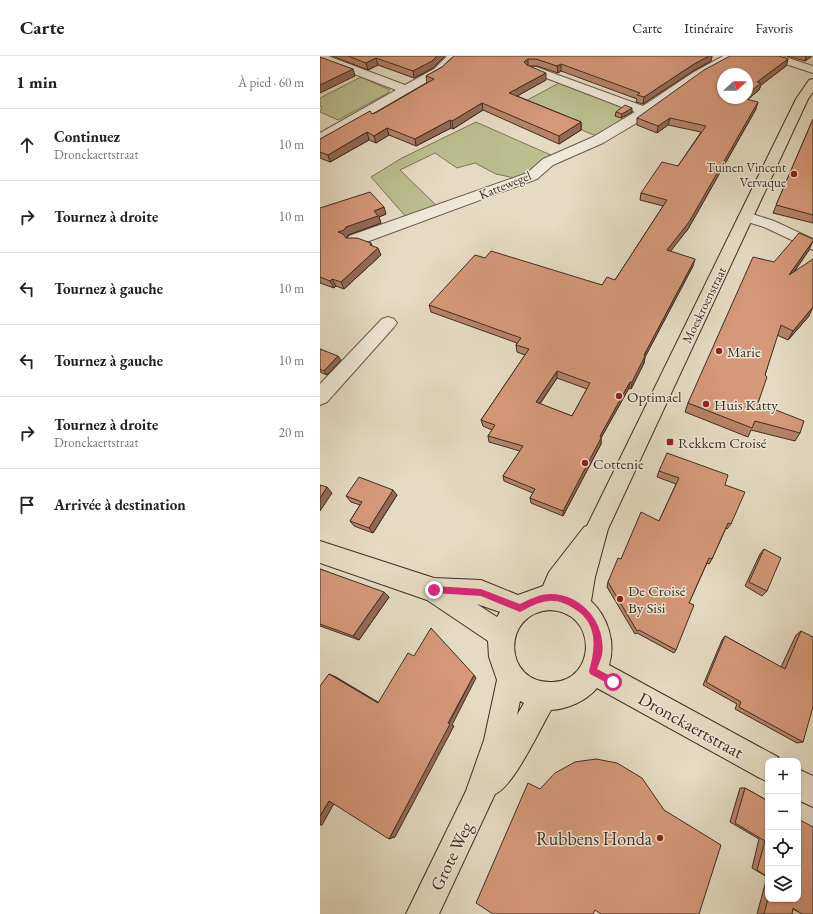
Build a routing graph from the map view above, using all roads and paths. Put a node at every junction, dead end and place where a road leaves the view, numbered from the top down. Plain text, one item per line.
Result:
1 (454, 56) edge
2 (731, 56) edge
3 (772, 56) edge
4 (320, 57) edge
5 (532, 69) edge
6 (813, 70) edge
7 (813, 83) edge
8 (404, 89) junction
9 (645, 111) junction
10 (320, 138) edge
11 (746, 217) junction
12 (355, 240) edge
13 (813, 245) edge
14 (388, 323) dead end
15 (320, 397) edge
16 (597, 529) junction
17 (320, 552) edge
18 (434, 590) junction
19 (551, 597) junction
20 (578, 606) junction
21 (520, 608) junction
22 (502, 635) junction
23 (593, 671) junction
24 (511, 679) junction
25 (543, 697) junction
26 (765, 765) edge
27 (801, 786) edge
28 (813, 792) edge
29 (479, 797) junction
30 (422, 914) edge

1 - 8 street
2 - 9 street, Kattewegel
3 - 6 street
4 - 8 street
5 - 9 street
7 - 11 main road, Moeskroenstraat
8 - 10 street
9 - 12 street, Kattewegel
11 - 13 street
11 - 16 main road, Moeskroenstraat
14 - 15 street
16 - 19 main road, Moeskroenstraat
16 - 20 main road, Moeskroenstraat
17 - 18 main road
18 - 21 main road
18 - 22 main road
19 - 20 main road
19 - 21 main road
20 - 23 main road
21 - 22 main road
22 - 24 main road
23 - 25 main road
23 - 26 main road, Dronckaertstraat
24 - 25 main road
24 - 29 main road, Grote Weg
25 - 29 main road, Grote Weg
27 - 28 main road
29 - 30 main road, Grote Weg

